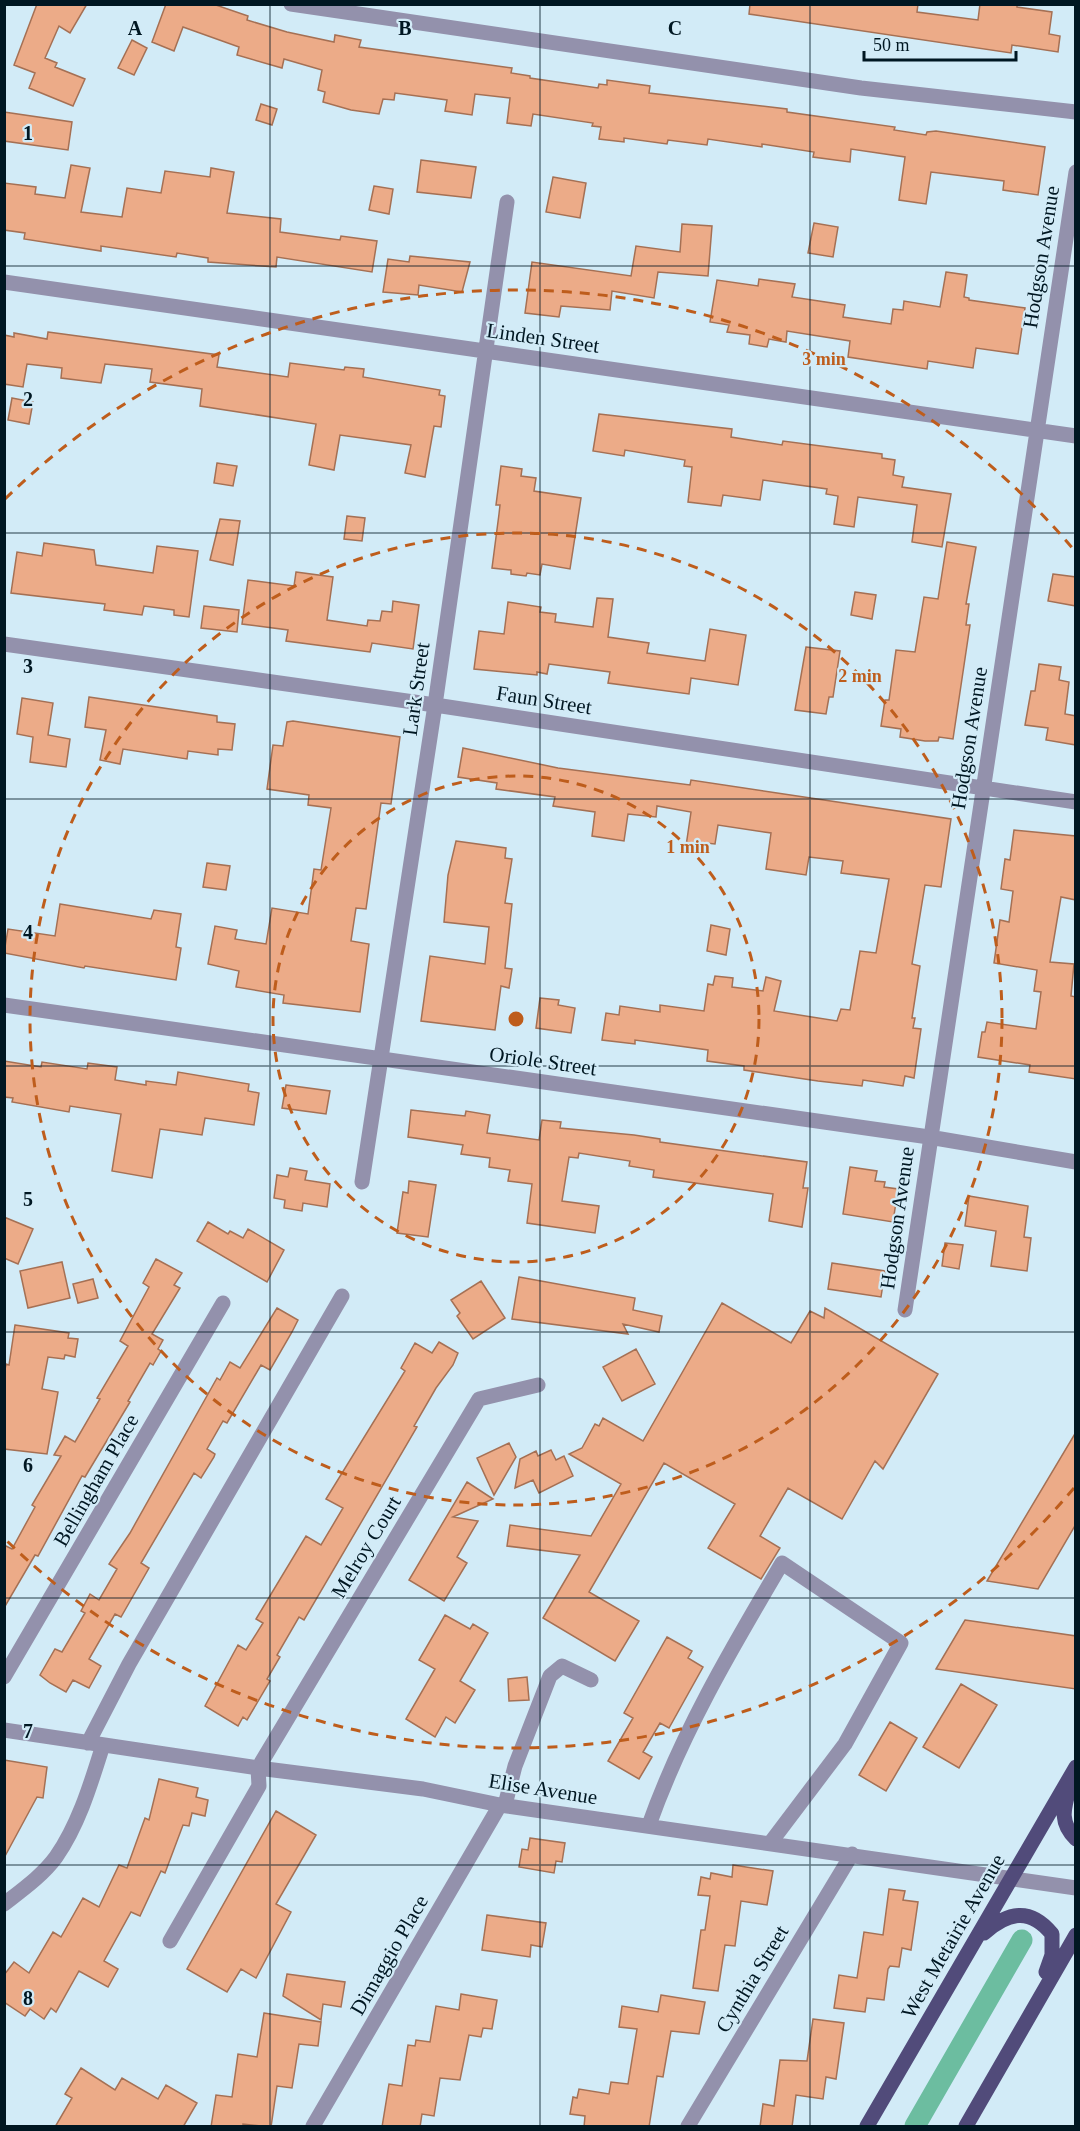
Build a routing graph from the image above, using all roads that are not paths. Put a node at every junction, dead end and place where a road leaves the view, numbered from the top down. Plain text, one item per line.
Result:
1 (291, 4) edge
2 (1076, 112) edge
3 (1076, 172) edge
4 (507, 202) dead end
5 (4, 282) edge
6 (486, 351) junction
7 (1036, 430) junction
8 (1076, 436) edge
9 (4, 644) edge
10 (435, 705) junction
11 (983, 788) junction
12 (1076, 802) edge
13 (4, 1005) edge
14 (381, 1059) junction
15 (929, 1137) junction
16 (1076, 1162) edge
17 (362, 1182) dead end
18 (342, 1296) dead end
19 (224, 1303) dead end
20 (905, 1310) dead end
21 (538, 1385) dead end
22 (4, 1677) edge
23 (591, 1680) dead end
24 (4, 1730) edge
25 (96, 1744) junction
26 (1076, 1767) edge
27 (258, 1768) junction
28 (503, 1805) junction
29 (650, 1826) junction
30 (1076, 1839) edge
31 (771, 1842) junction
32 (852, 1854) junction
33 (1012, 1877) junction
34 (1076, 1888) edge
35 (4, 1904) edge
36 (1076, 1935) edge
37 (170, 1941) dead end
38 (975, 1941) junction
39 (1027, 2019) junction
40 (972, 2124) edge
41 (313, 2127) edge
42 (688, 2127) edge
43 (867, 2127) edge

1 - 2 street
3 - 7 street, Hodgson Avenue
4 - 6 street, Lark Street
5 - 6 street, Linden Street
6 - 7 street, Linden Street
6 - 10 street, Lark Street
7 - 8 street, Linden Street
7 - 11 street, Hodgson Avenue
9 - 10 street, Faun Street
10 - 11 street, Faun Street
10 - 14 street, Lark Street
11 - 12 street, Faun Street
11 - 15 street, Hodgson Avenue
13 - 14 street, Oriole Street
14 - 15 street, Oriole Street
14 - 17 street, Lark Street
15 - 16 street, Oriole Street
15 - 20 street, Hodgson Avenue
18 - 25 street
19 - 22 street, Bellingham Place
21 - 27 street, Melroy Court
23 - 28 street, Dimaggio Place
24 - 25 street, Elise Avenue
25 - 27 street, Elise Avenue
25 - 35 street
26 - 30 main road
26 - 33 main road, West Metairie Avenue
27 - 28 street, Elise Avenue
27 - 37 street
28 - 29 street, Elise Avenue
28 - 41 street, Dimaggio Place
29 - 31 street, Elise Avenue
29 - 31 street
31 - 32 street, Elise Avenue
32 - 33 street, Elise Avenue
32 - 42 street, Cynthia Street
33 - 34 street, Elise Avenue
33 - 38 main road, West Metairie Avenue
36 - 39 main road
38 - 39 main road
38 - 43 main road, West Metairie Avenue
39 - 40 main road

